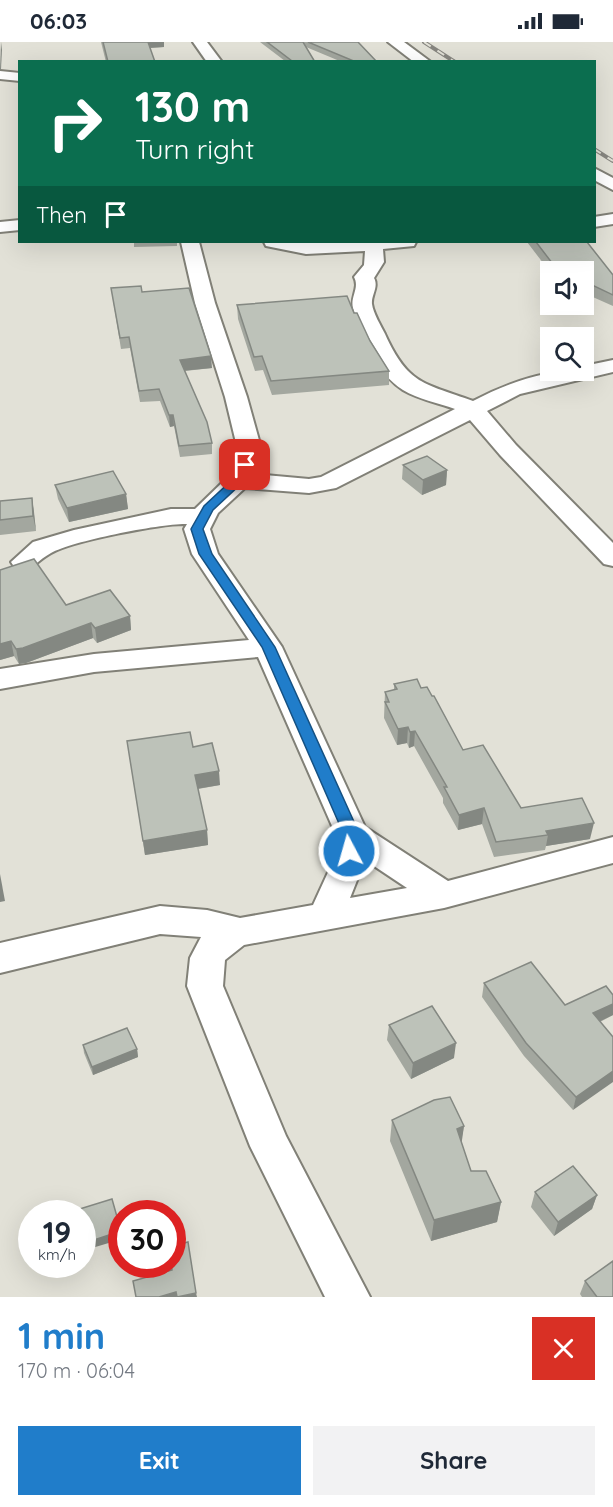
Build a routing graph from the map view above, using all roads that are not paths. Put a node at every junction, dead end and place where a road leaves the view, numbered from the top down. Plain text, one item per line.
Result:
1 (200, 42) edge
2 (395, 42) edge
3 (214, 60) edge
4 (421, 60) edge
5 (0, 75) edge
6 (18, 77) edge
7 (596, 173) edge
8 (613, 185) edge
9 (613, 219) edge
10 (596, 222) edge
11 (18, 225) edge
12 (0, 226) edge
13 (190, 243) edge
14 (277, 243) edge
15 (370, 243) joint
16 (613, 366) edge
17 (472, 408) junction
18 (239, 480) junction
19 (204, 517) junction
20 (613, 558) edge
21 (24, 562) edge
22 (268, 647) junction
23 (0, 679) edge
24 (352, 835) junction
25 (613, 850) edge
26 (444, 895) junction
27 (325, 916) junction
28 (240, 932) junction
29 (0, 958) edge
30 (348, 1297) edge

1 - 3 street
2 - 4 street
5 - 6 street
7 - 8 street
9 - 10 street
11 - 12 street
13 - 18 street
14 - 15 street
15 - 17 street
16 - 17 street
17 - 18 street
17 - 20 street
18 - 19 street
19 - 21 street
19 - 22 street
22 - 23 street
22 - 24 street
24 - 26 street
24 - 27 street
25 - 26 street
26 - 27 street
27 - 28 street
28 - 29 street
28 - 30 street

